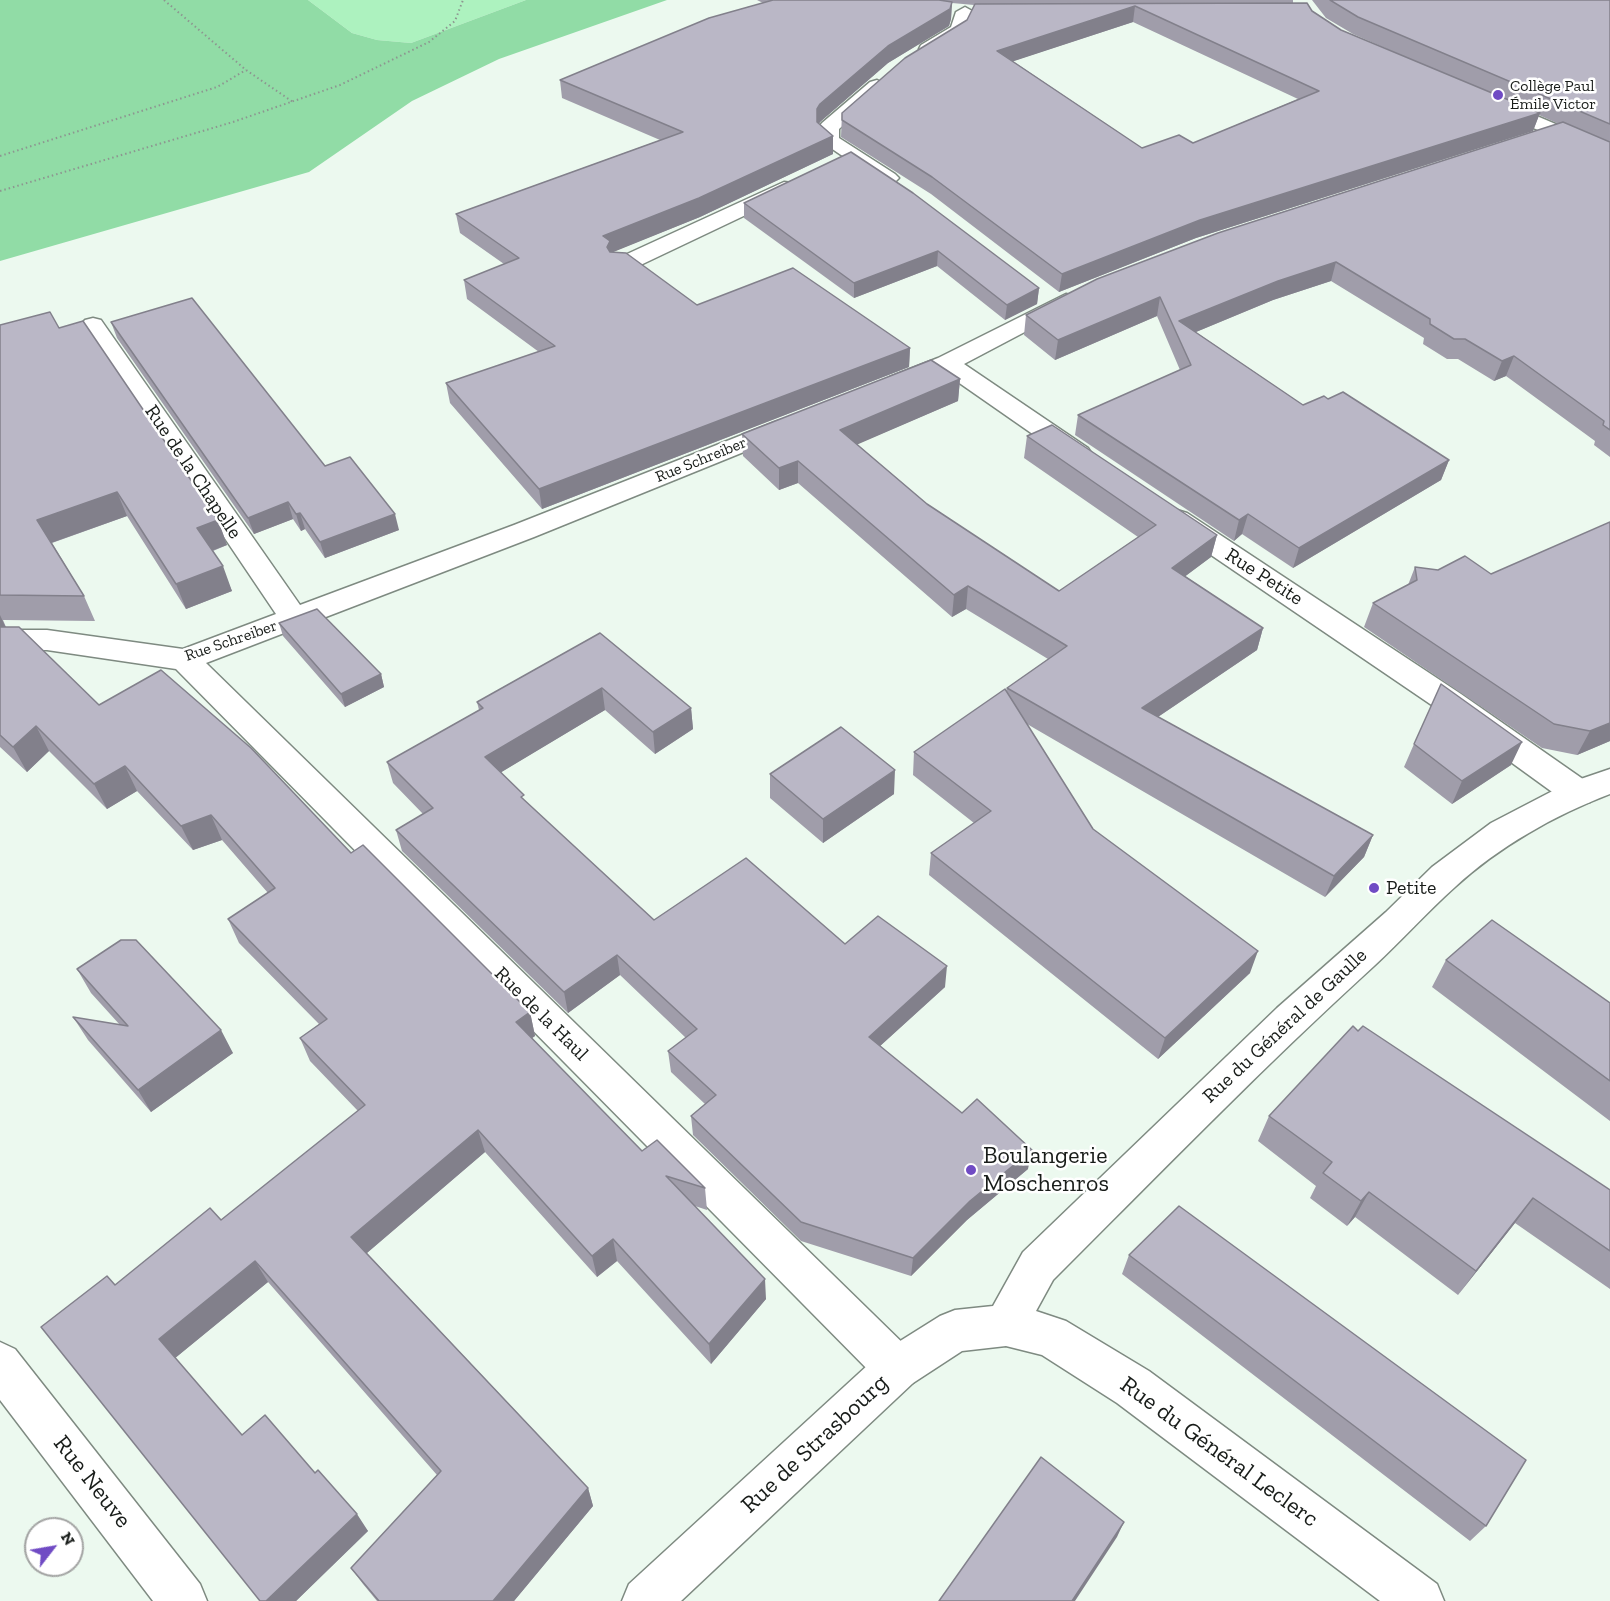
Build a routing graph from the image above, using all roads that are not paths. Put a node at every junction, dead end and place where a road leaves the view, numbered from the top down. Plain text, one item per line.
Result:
1 (944, 11) edge
2 (965, 12) junction
3 (988, 12) edge
4 (914, 58) edge
5 (896, 69) edge
6 (1481, 99) edge
7 (1558, 131) junction
8 (1523, 144) edge
9 (853, 155) junction
10 (1610, 155) edge
11 (832, 165) edge
12 (801, 180) edge
13 (902, 188) edge
14 (622, 265) edge
15 (1085, 291) edge
16 (93, 325) dead end
17 (947, 363) junction
18 (880, 389) edge
19 (813, 416) edge
20 (1105, 471) edge
21 (1154, 504) edge
22 (294, 619) junction
23 (0, 640) edge
24 (185, 660) junction
25 (1594, 787) edge
26 (1005, 1325) junction
27 (0, 1364) edge
28 (897, 1368) junction
29 (183, 1601) edge
30 (646, 1601) edge
31 (1420, 1601) edge

1 - 2 street
2 - 3 street
2 - 4 street
5 - 9 street
6 - 7 street
7 - 8 street
7 - 10 street
9 - 11 street
9 - 13 street
12 - 14 street
15 - 17 street
16 - 22 street, Rue de la Chapelle
17 - 18 street
17 - 20 street
19 - 22 street, Rue Schreiber
21 - 25 street, Rue Petite
22 - 24 street, Rue Schreiber
23 - 24 street, Rue Schreiber
24 - 28 street, Rue de la Haul
25 - 26 street, Rue du Général de Gaulle
26 - 28 street, Rue de Strasbourg
26 - 31 street, Rue du Général Leclerc
27 - 29 street, Rue Neuve
28 - 30 street, Rue de Strasbourg

